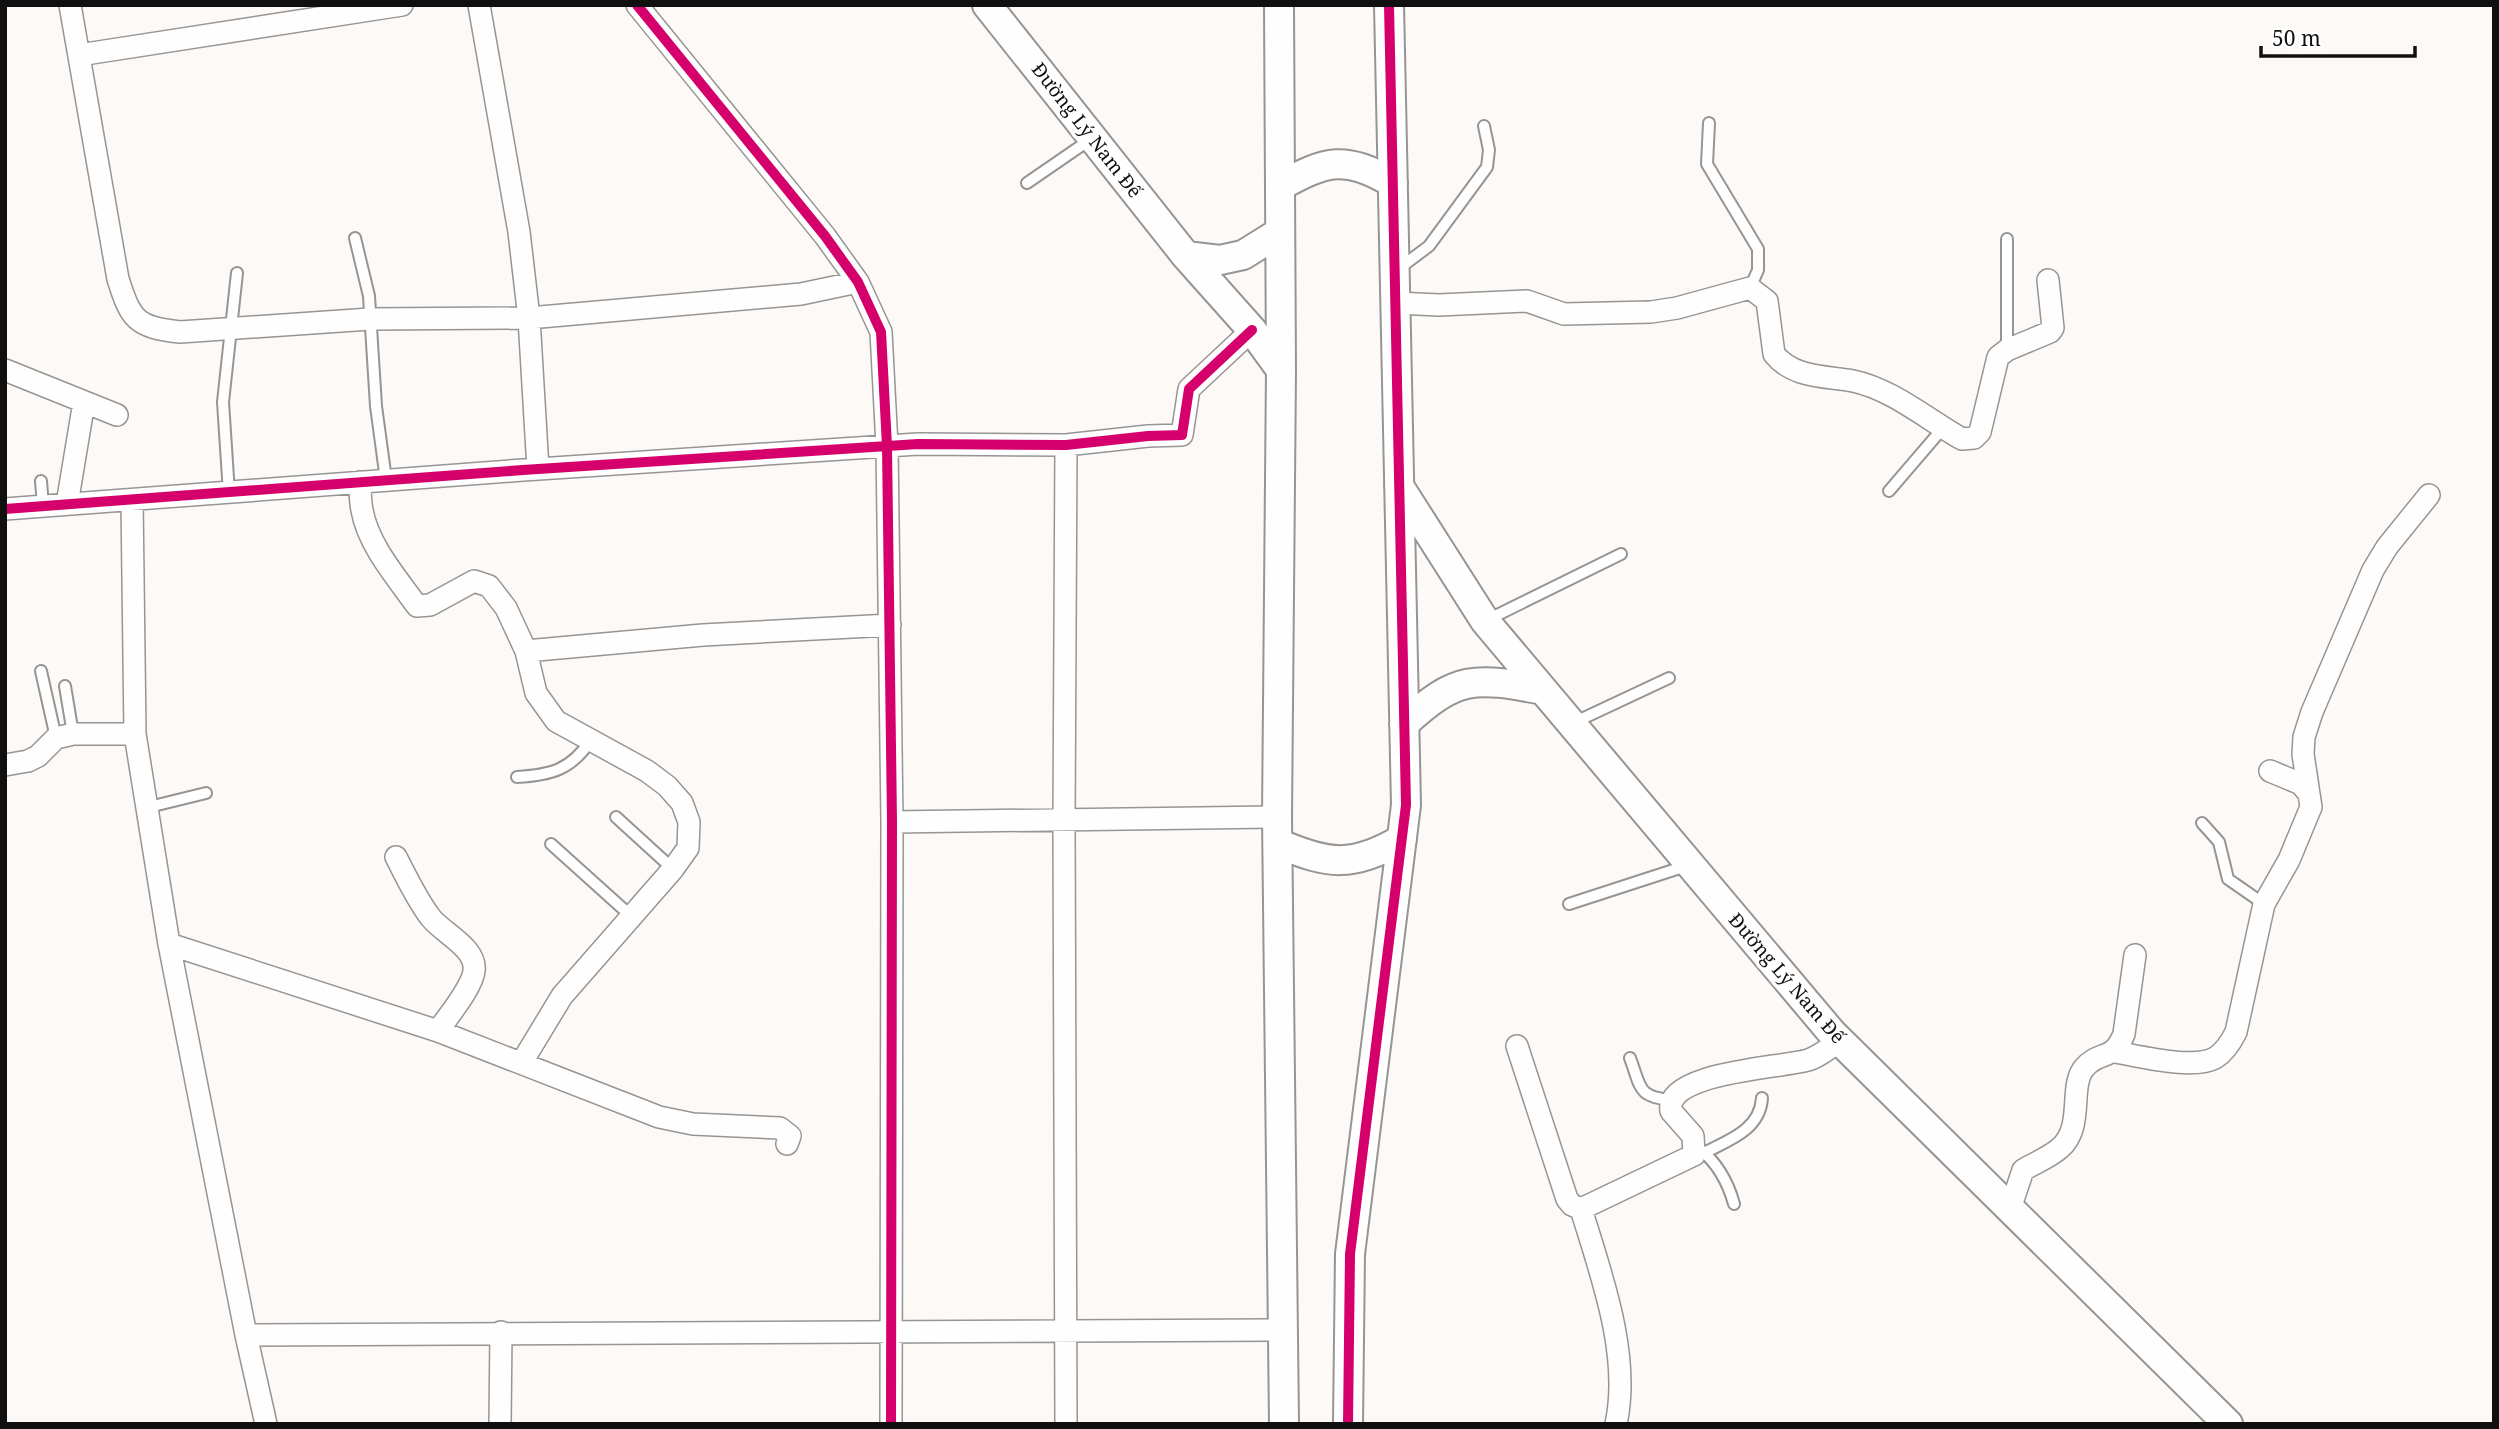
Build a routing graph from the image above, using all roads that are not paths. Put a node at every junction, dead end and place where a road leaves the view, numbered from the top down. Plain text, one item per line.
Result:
1 (70, 5) edge
2 (402, 5) edge
3 (479, 5) edge
4 (637, 5) edge
5 (987, 5) edge
6 (1279, 5) edge
7 (1389, 5) edge
8 (79, 55) junction
9 (1709, 123) dead end
10 (1484, 126) dead end
11 (1094, 137) junction
12 (1027, 183) dead end
13 (1393, 183) junction
14 (1280, 186) junction
15 (1280, 233) junction
16 (355, 238) dead end
17 (2007, 239) dead end
18 (1186, 256) junction
19 (1395, 272) junction
20 (237, 273) dead end
21 (2048, 280) dead end
22 (858, 282) junction
23 (1750, 288) junction
24 (1396, 303) junction
25 (528, 318) junction
26 (370, 319) junction
27 (231, 329) junction
28 (1252, 330) junction
29 (2007, 350) junction
30 (5, 370) edge
31 (1281, 370) junction
32 (84, 402) junction
33 (117, 415) dead end
34 (1943, 428) junction
35 (1066, 445) junction
36 (887, 446) junction
37 (538, 469) junction
38 (386, 480) junction
39 (41, 481) dead end
40 (360, 482) junction
41 (1399, 486) junction
42 (1889, 491) dead end
43 (229, 493) junction
44 (2429, 495) dead end
45 (132, 500) junction
46 (67, 505) junction
47 (43, 506) junction
48 (5, 509) edge
49 (1621, 554) dead end
50 (1485, 621) junction
51 (890, 625) junction
52 (526, 652) junction
53 (41, 671) dead end
54 (1669, 678) dead end
55 (65, 686) dead end
56 (1543, 690) junction
57 (1571, 723) junction
58 (1404, 724) junction
59 (135, 734) junction
60 (64, 736) junction
61 (591, 740) junction
62 (5, 765) edge
63 (2270, 771) dead end
64 (517, 777) dead end
65 (206, 793) dead end
66 (2309, 794) junction
67 (149, 807) junction
68 (616, 817) dead end
69 (1064, 821) junction
70 (892, 822) junction
71 (2203, 823) dead end
72 (1278, 830) junction
73 (1402, 839) junction
74 (551, 844) dead end
75 (396, 857) dead end
76 (1690, 865) junction
77 (673, 869) junction
78 (1569, 904) dead end
79 (2264, 904) junction
80 (631, 916) junction
81 (169, 944) junction
82 (2135, 955) dead end
83 (438, 1031) junction
84 (1840, 1041) junction
85 (1517, 1046) dead end
86 (2115, 1052) junction
87 (1630, 1058) dead end
88 (522, 1062) junction
89 (1762, 1098) dead end
90 (1671, 1100) junction
91 (787, 1144) dead end
92 (1700, 1149) junction
93 (1734, 1204) dead end
94 (1581, 1209) junction
95 (2010, 1209) junction
96 (1283, 1330) junction
97 (1067, 1331) junction
98 (500, 1332) junction
99 (890, 1332) junction
100 (246, 1335) junction
101 (267, 1424) edge
102 (500, 1424) edge
103 (891, 1424) edge
104 (1066, 1424) edge
105 (1284, 1424) edge
106 (1348, 1424) edge
107 (1616, 1424) edge
108 (2228, 1424) edge

1 - 8 street
2 - 8 street
3 - 25 street
4 - 22 street
5 - 11 street, Đường Lý Nam Đế
6 - 14 street
7 - 13 street
8 - 27 street
9 - 23 lane
10 - 19 lane
11 - 12 lane
11 - 18 street, Đường Lý Nam Đế
13 - 14 street
13 - 19 street
14 - 15 street
15 - 18 street
15 - 31 street
16 - 26 lane
17 - 29 lane
18 - 28 street, Đường Lý Nam Đế
19 - 24 street
20 - 27 lane
21 - 29 street
22 - 25 street
22 - 36 street
23 - 24 street
23 - 34 street
24 - 41 street
25 - 26 street
25 - 37 street
26 - 27 street
26 - 38 lane
27 - 43 lane
28 - 31 street, Đường Lý Nam Đế
28 - 35 street
29 - 34 street
30 - 32 street
31 - 72 street
32 - 33 street
32 - 46 street
34 - 42 lane
35 - 36 street
35 - 69 street
36 - 37 street
36 - 51 street
37 - 38 street
38 - 40 street
39 - 47 lane
40 - 43 street
40 - 52 street
41 - 50 street, Đường Lý Nam Đế
41 - 58 street
43 - 45 street
44 - 66 street
45 - 46 street
45 - 59 street
46 - 47 street
47 - 48 street
49 - 50 lane
50 - 56 street, Đường Lý Nam Đế
51 - 52 street
51 - 70 street
52 - 61 street
53 - 60 lane
54 - 57 lane
55 - 60 lane
56 - 57 street, Đường Lý Nam Đế
56 - 58 street
57 - 76 street, Đường Lý Nam Đế
58 - 73 street
59 - 60 street
59 - 67 street
60 - 62 street
61 - 64 lane
61 - 77 street
63 - 66 street
65 - 67 lane
66 - 79 street
67 - 81 street
68 - 77 lane
69 - 70 street
69 - 72 street
69 - 97 street
70 - 99 street
71 - 79 lane
72 - 73 street
72 - 96 street
73 - 106 street
74 - 80 lane
75 - 83 street
76 - 78 lane
76 - 84 street, Đường Lý Nam Đế
77 - 80 street
79 - 86 street
80 - 88 street
81 - 83 street
81 - 100 street
82 - 86 street
83 - 88 street
84 - 90 street
84 - 95 street, Đường Lý Nam Đế
85 - 94 street
86 - 95 street
87 - 90 lane
88 - 91 street
89 - 92 lane
90 - 92 street
92 - 93 lane
92 - 94 street
94 - 107 street
95 - 108 street, Đường Lý Nam Đế
96 - 97 street
96 - 105 street
97 - 99 street
97 - 104 street
98 - 99 street
98 - 100 street
98 - 102 street
99 - 103 street
100 - 101 street

